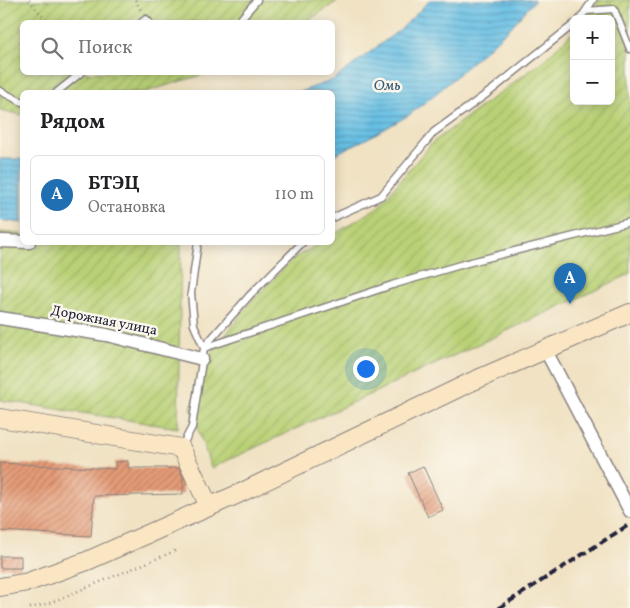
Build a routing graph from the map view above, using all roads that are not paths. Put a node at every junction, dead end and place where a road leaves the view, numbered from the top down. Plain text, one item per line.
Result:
1 (257, 0) edge
2 (593, 0) edge
3 (586, 11) junction
4 (583, 15) edge
5 (240, 20) edge
6 (570, 27) edge
7 (630, 50) edge
8 (78, 75) edge
9 (60, 90) edge
10 (0, 91) edge
11 (20, 101) edge
12 (335, 217) edge
13 (630, 222) edge
14 (0, 241) edge
15 (20, 242) edge
16 (198, 245) edge
17 (300, 245) edge
18 (630, 313) edge
19 (0, 318) edge
20 (546, 351) junction
21 (203, 353) junction
22 (0, 418) edge
23 (181, 448) junction
24 (209, 506) junction
25 (630, 511) edge
26 (0, 587) edge

1 - 5 lane
2 - 3 lane
3 - 4 lane
3 - 7 lane
6 - 12 lane
8 - 9 lane
10 - 11 lane
13 - 21 lane
14 - 15 street
16 - 21 lane
17 - 21 lane
18 - 20 street
19 - 21 street, Дорожная улица
20 - 24 street
20 - 25 street
21 - 23 lane
22 - 23 street
23 - 24 street
24 - 26 street

